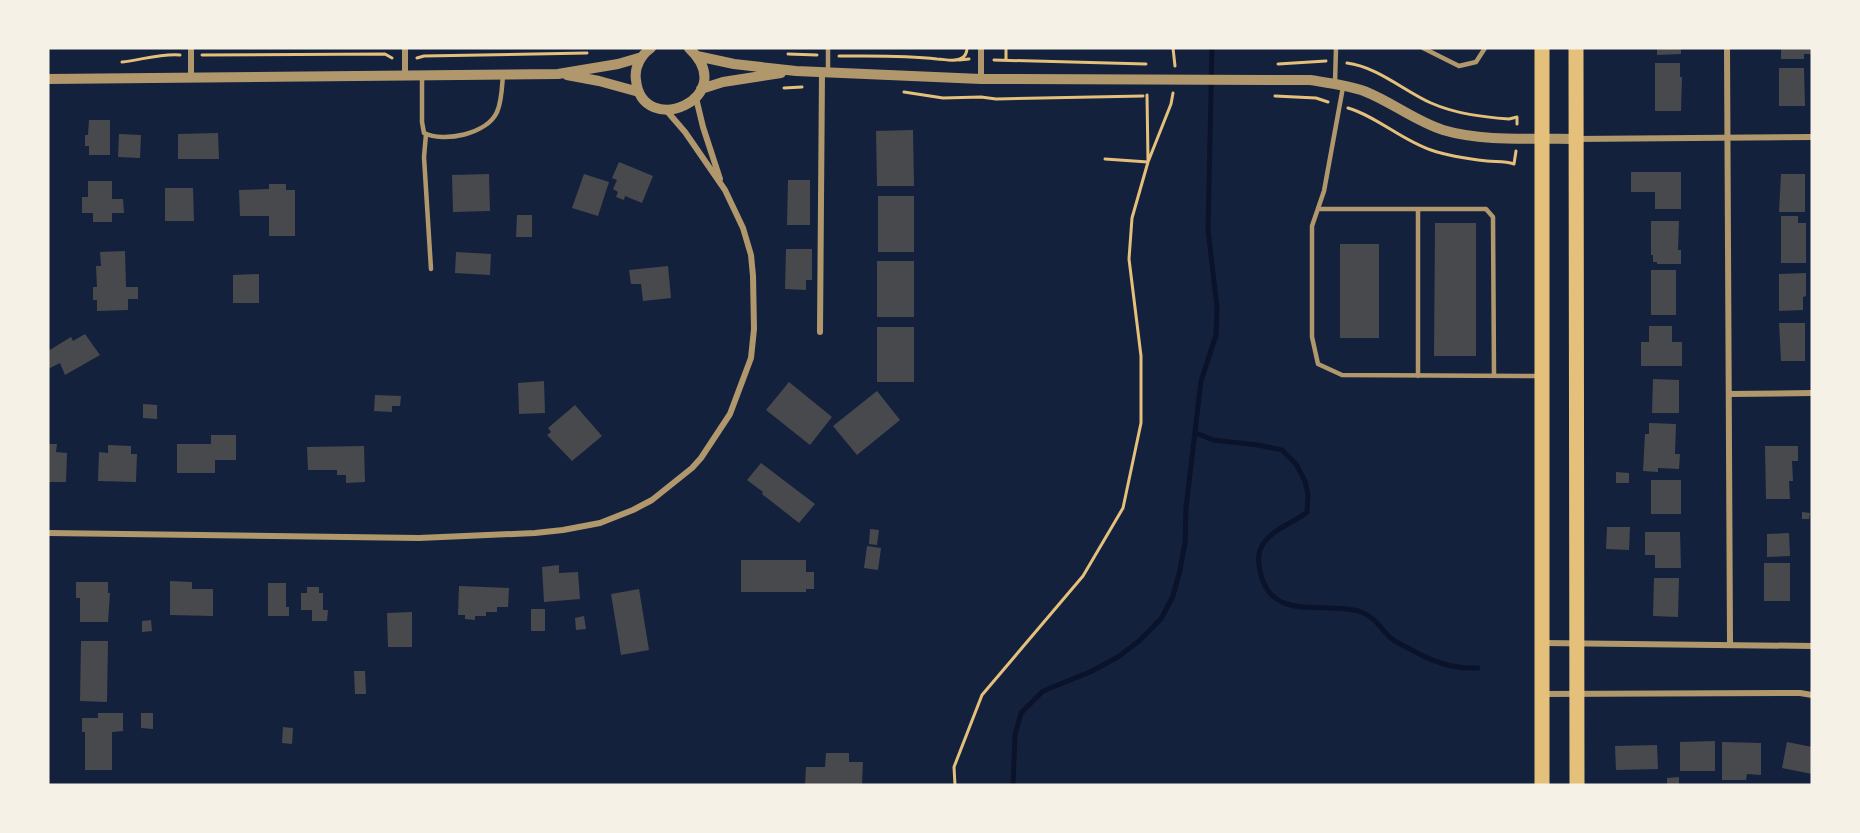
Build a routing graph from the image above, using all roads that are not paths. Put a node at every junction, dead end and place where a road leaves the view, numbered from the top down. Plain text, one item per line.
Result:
1 (405, 48) edge
2 (828, 48) edge
3 (981, 48) edge
4 (1336, 48) edge
5 (1423, 48) edge
6 (1485, 48) edge
7 (1542, 48) edge
8 (1576, 48) edge
9 (1727, 48) edge
10 (191, 51) edge
11 (645, 52) edge
12 (693, 52) edge
13 (796, 71) junction
14 (825, 71) junction
15 (502, 74) junction
16 (558, 74) junction
17 (405, 75) junction
18 (422, 75) junction
19 (191, 78) junction
20 (48, 79) edge
21 (981, 79) junction
22 (1339, 84) junction
23 (639, 92) junction
24 (698, 94) junction
25 (666, 110) junction
26 (426, 134) junction
27 (1542, 138) junction
28 (1727, 138) junction
29 (1812, 138) edge
30 (1576, 139) junction
31 (725, 190) junction
32 (1318, 209) junction
33 (1418, 209) junction
34 (431, 269) dead end
35 (820, 332) dead end
36 (1418, 376) junction
37 (1494, 376) junction
38 (1541, 376) junction
39 (1812, 393) edge
40 (1729, 394) junction
41 (48, 533) edge
42 (1542, 643) junction
43 (1578, 643) junction
44 (1730, 644) junction
45 (1812, 646) edge
46 (1577, 693) junction
47 (1542, 694) junction
48 (1812, 695) edge
49 (1542, 785) edge
50 (1577, 785) edge

1 - 17 street
2 - 14 lane
3 - 21 street
4 - 22 lane
5 - 6 lane
7 - 27 main road
8 - 30 main road
9 - 28 street
10 - 19 street
11 - 16 street
11 - 23 street
12 - 13 street
12 - 24 street
13 - 14 street
13 - 24 street
14 - 21 street
14 - 35 street
15 - 16 street
15 - 18 street
15 - 26 lane
16 - 23 street
17 - 18 street
17 - 19 street
18 - 26 lane
19 - 20 street
21 - 22 street
22 - 27 street
22 - 32 lane
23 - 25 street
24 - 25 street
24 - 31 street
25 - 31 street
26 - 34 lane
27 - 30 street
27 - 38 main road
28 - 29 street
28 - 30 street
28 - 40 street
30 - 43 main road
31 - 41 street
32 - 33 lane
32 - 36 lane
33 - 36 lane
33 - 37 lane
36 - 37 lane
37 - 38 lane
38 - 42 main road
39 - 40 street
40 - 44 street
42 - 43 street
42 - 47 main road
43 - 44 street
43 - 46 main road
44 - 45 street
46 - 47 street
46 - 48 street
46 - 50 main road
47 - 49 main road

